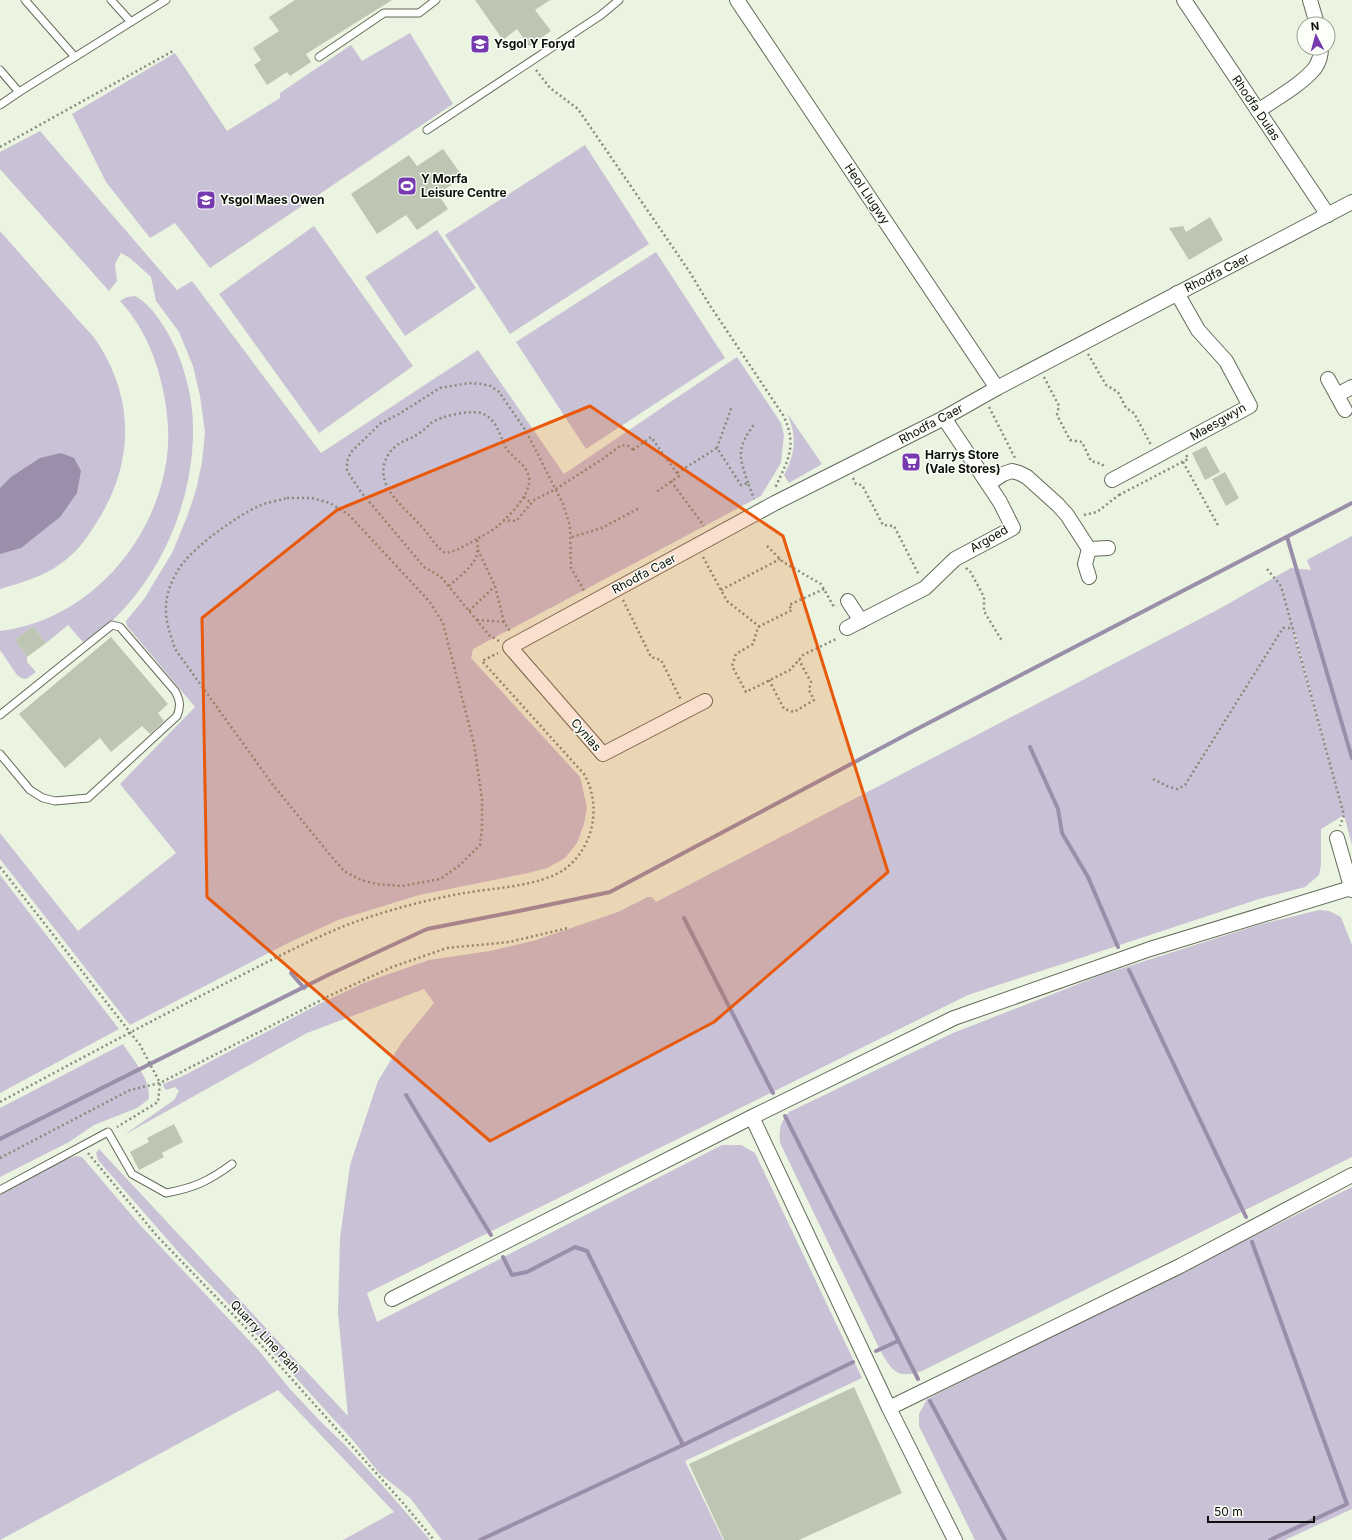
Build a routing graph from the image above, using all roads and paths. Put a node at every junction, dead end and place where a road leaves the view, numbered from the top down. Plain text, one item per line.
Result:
1 (25, 0) edge
2 (111, 0) edge
3 (166, 0) edge
4 (436, 0) edge
5 (619, 0) edge
6 (737, 0) edge
7 (1184, 0) edge
8 (1310, 0) edge
9 (1315, 16) edge
10 (131, 22) junction
11 (173, 51) dead end
12 (1321, 56) edge
13 (75, 57) junction
14 (319, 58) dead end
15 (531, 62) junction
16 (0, 70) edge
17 (19, 92) junction
18 (0, 105) edge
19 (1258, 111) junction
20 (427, 130) dead end
21 (0, 147) edge
22 (1352, 202) edge
23 (1328, 215) junction
24 (1177, 293) junction
25 (1082, 344) junction
26 (1038, 366) junction
27 (1328, 379) dead end
28 (1352, 387) edge
29 (997, 388) junction
30 (1337, 395) junction
31 (984, 396) junction
32 (732, 406) dead end
33 (1345, 410) dead end
34 (944, 418) junction
35 (755, 423) dead end
36 (1181, 443) junction
37 (717, 448) junction
38 (1157, 457) junction
39 (1183, 462) junction
40 (847, 467) junction
41 (677, 474) junction
42 (1027, 477) junction
43 (1112, 480) junction
44 (671, 481) junction
45 (748, 483) junction
46 (988, 484) junction
47 (556, 489) junction
48 (655, 493) dead end
49 (1119, 495) junction
50 (524, 497) junction
51 (531, 503) junction
52 (776, 503) junction
53 (639, 508) dead end
54 (759, 511) junction
55 (1067, 515) junction
56 (503, 520) junction
57 (226, 526) joint
58 (1219, 527) dead end
59 (572, 537) junction
60 (712, 537) junction
61 (478, 539) junction
62 (696, 546) junction
63 (767, 546) dead end
64 (1108, 548) dead end
65 (478, 550) junction
66 (1089, 550) junction
67 (780, 559) junction
68 (953, 561) junction
69 (1267, 568) dead end
70 (1089, 577) dead end
71 (449, 586) junction
72 (495, 586) junction
73 (618, 588) junction
74 (926, 588) junction
75 (824, 589) junction
76 (721, 590) junction
77 (848, 601) joint
78 (591, 603) junction
79 (469, 611) junction
80 (477, 620) junction
81 (861, 621) junction
82 (504, 622) junction
83 (760, 627) junction
84 (847, 628) joint
85 (1293, 628) junction
86 (1002, 641) dead end
87 (514, 645) junction
88 (799, 660) junction
89 (769, 680) junction
90 (705, 701) dead end
91 (687, 711) junction
92 (0, 715) edge
93 (0, 754) edge
94 (1153, 779) dead end
95 (1337, 838) joint
96 (0, 867) edge
97 (1352, 889) edge
98 (568, 928) dead end
99 (130, 1032) junction
100 (160, 1083) junction
101 (0, 1102) edge
102 (752, 1117) junction
103 (108, 1132) junction
104 (83, 1146) junction
105 (0, 1158) edge
106 (232, 1164) dead end
107 (1352, 1175) edge
108 (0, 1190) edge
109 (392, 1299) dead end
110 (888, 1408) junction
111 (434, 1540) edge
112 (954, 1540) edge

1 - 13 lane
2 - 10 lane
3 - 10 lane
4 - 14 lane
5 - 15 lane
6 - 29 street, Heol Llugwy
7 - 19 street, Rhodfa Dulas
8 - 9 street
10 - 13 lane
11 - 21 path
12 - 19 street
13 - 17 lane
15 - 20 lane
15 - 52 path
16 - 17 lane
17 - 18 lane
19 - 23 street, Rhodfa Dulas
22 - 23 street, Rhodfa Caer
23 - 24 street, Rhodfa Caer
24 - 25 street, Rhodfa Caer
24 - 36 street, Maesgwyn
25 - 26 street, Rhodfa Caer
25 - 38 path
26 - 29 street, Rhodfa Caer
26 - 43 path
27 - 30 street
28 - 30 street
29 - 31 street, Rhodfa Caer
30 - 33 street
31 - 34 street, Rhodfa Caer
31 - 42 path
32 - 37 path
34 - 40 street, Rhodfa Caer
34 - 46 street, Argoed
35 - 45 path
36 - 38 street, Maesgwyn
36 - 39 path
37 - 41 path
37 - 45 path
38 - 43 street, Maesgwyn
39 - 49 path
39 - 58 path
40 - 52 street, Rhodfa Caer
40 - 74 path
41 - 44 path
41 - 47 path
42 - 46 street
42 - 55 street
43 - 49 path
44 - 48 path
44 - 60 path
45 - 54 path
46 - 68 street, Argoed
47 - 51 path
47 - 59 path
47 - 71 path
49 - 55 path
50 - 51 path
50 - 56 path
50 - 61 path
51 - 56 path
52 - 54 street, Rhodfa Caer
53 - 59 path
54 - 60 street, Rhodfa Caer
55 - 66 street
56 - 61 path
57 - 57 path
59 - 78 path
60 - 62 street, Rhodfa Caer
61 - 65 path
62 - 73 street, Rhodfa Caer
62 - 76 path
63 - 67 path
64 - 66 street
65 - 71 path
65 - 72 path
66 - 70 street
67 - 75 path
67 - 76 path
68 - 74 street, Argoed
68 - 86 path
69 - 85 path
71 - 79 path
72 - 79 path
72 - 82 path
73 - 78 street, Rhodfa Caer
73 - 91 path
74 - 81 street, Argoed
75 - 77 path
75 - 83 path
76 - 83 path
77 - 81 street
78 - 87 street, Rhodfa Caer
79 - 80 path
80 - 82 path
80 - 87 path
81 - 84 street, Argoed
82 - 87 path
83 - 89 path
84 - 88 path
85 - 94 path
85 - 95 path
87 - 91 street, Cynlas
87 - 99 path
88 - 89 path
88 - 89 path
90 - 91 street, Cynlas
92 - 93 lane
95 - 97 street
96 - 99 path
97 - 102 street
98 - 100 path
99 - 100 path
99 - 101 path
100 - 103 path
100 - 105 path
102 - 109 street
102 - 110 street
103 - 104 lane
103 - 106 lane
104 - 108 lane
104 - 111 path, Quarry Line Path
107 - 110 street
110 - 112 street

